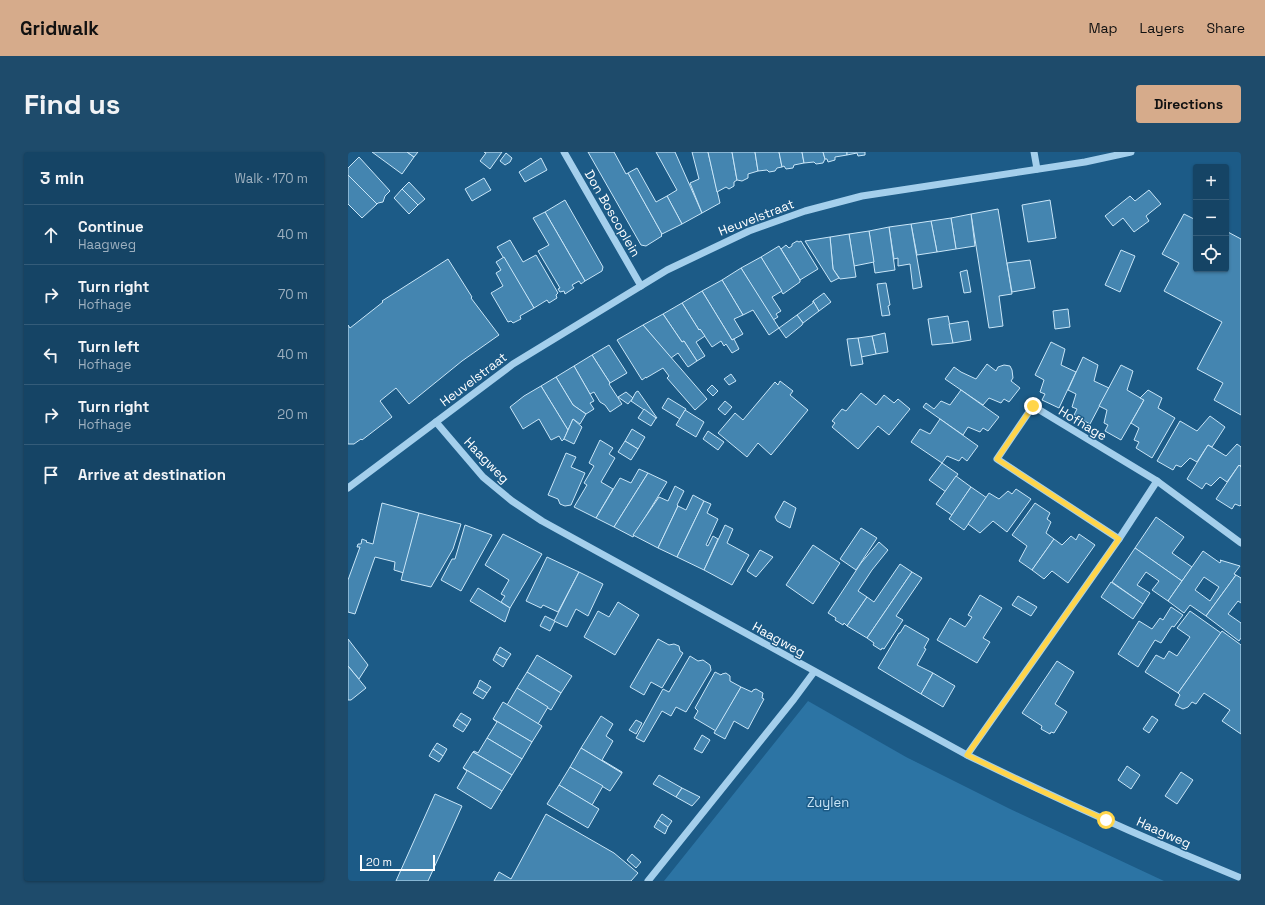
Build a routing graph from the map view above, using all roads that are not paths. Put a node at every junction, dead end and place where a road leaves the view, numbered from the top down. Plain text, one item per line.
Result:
1 (564, 152) edge
2 (1034, 152) edge
3 (1131, 152) edge
4 (1037, 169) junction
5 (641, 286) junction
6 (436, 422) junction
7 (1157, 481) junction
8 (348, 488) edge
9 (1119, 539) junction
10 (1241, 543) edge
11 (814, 672) junction
12 (967, 755) junction
13 (1241, 878) edge
14 (648, 881) edge

1 - 5 street, Don Boscoplein
2 - 4 street
3 - 4 street, Heuvelstraat
4 - 5 street, Heuvelstraat
5 - 6 street, Heuvelstraat
6 - 8 street
6 - 11 street, Haagweg
7 - 9 street
7 - 9 street, Hofhage
7 - 10 street, Hofhage
9 - 12 street
11 - 12 street, Haagweg
11 - 14 street
12 - 13 street, Haagweg

